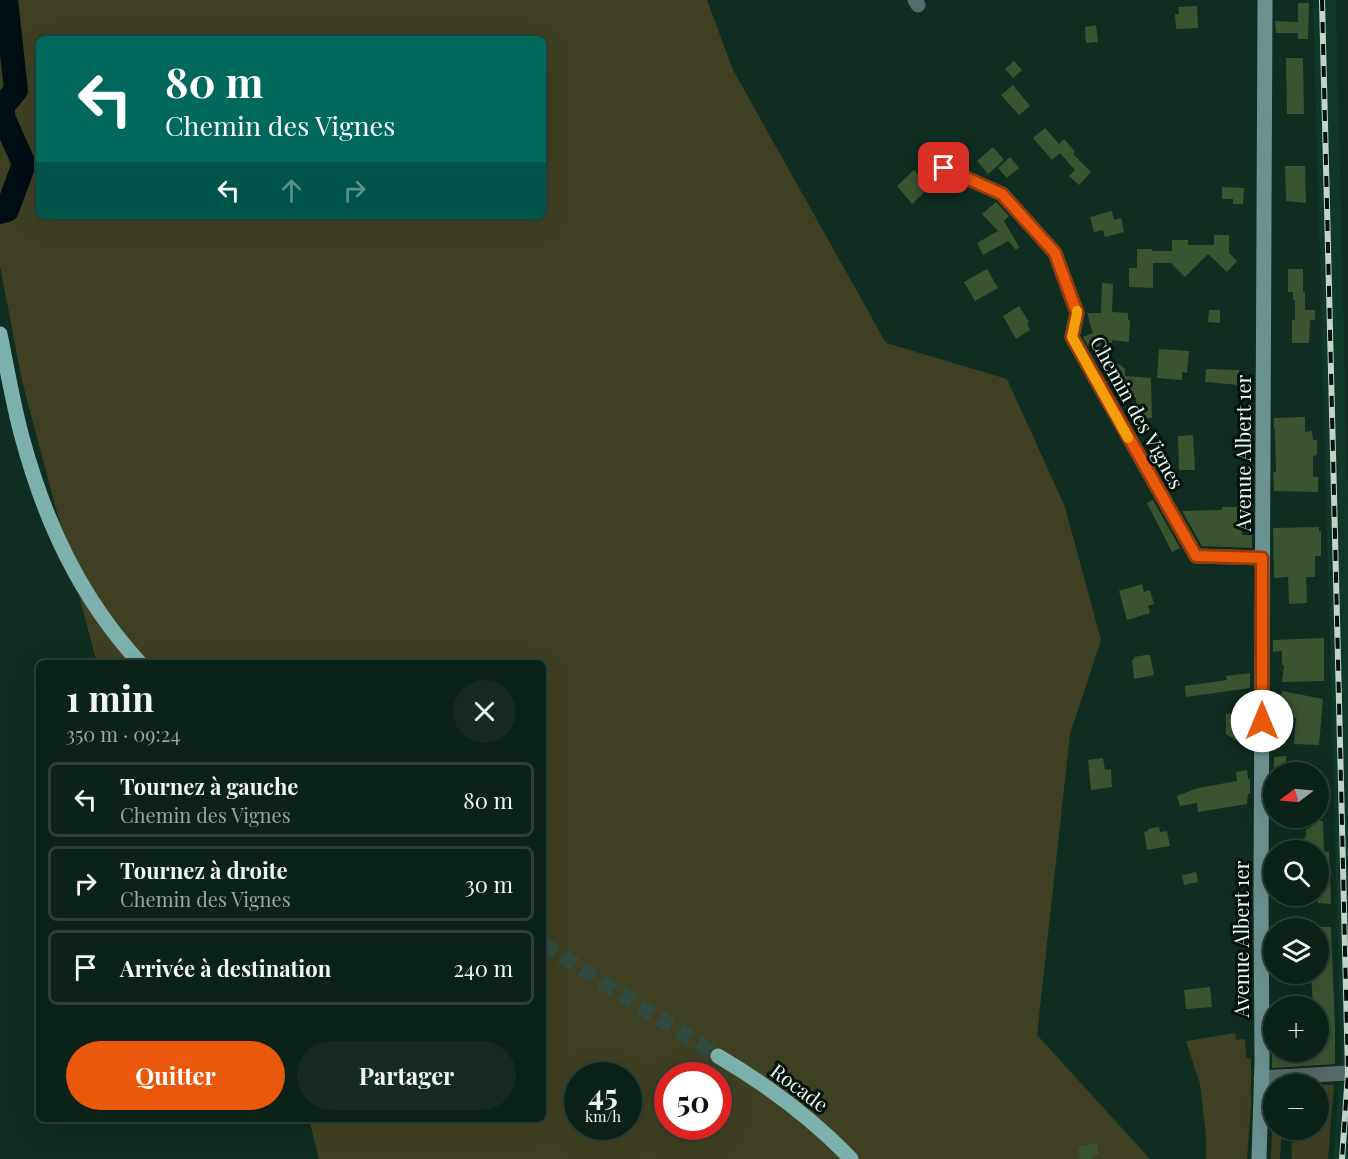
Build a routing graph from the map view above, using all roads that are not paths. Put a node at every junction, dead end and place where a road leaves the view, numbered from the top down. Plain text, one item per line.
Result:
1 (1265, 0) edge
2 (944, 168) dead end
3 (0, 334) edge
4 (1262, 558) junction
5 (137, 660) edge
6 (718, 1056) tunnel mouth
7 (1348, 1073) edge
8 (1261, 1078) junction
9 (851, 1159) edge
10 (1259, 1159) edge

1 - 4 main road, Avenue Albert 1er
2 - 4 street, Chemin des Vignes
3 - 5 main road
4 - 8 main road, Avenue Albert 1er
6 - 9 main road, Rocade
7 - 8 street
8 - 10 main road, Avenue Albert 1er

